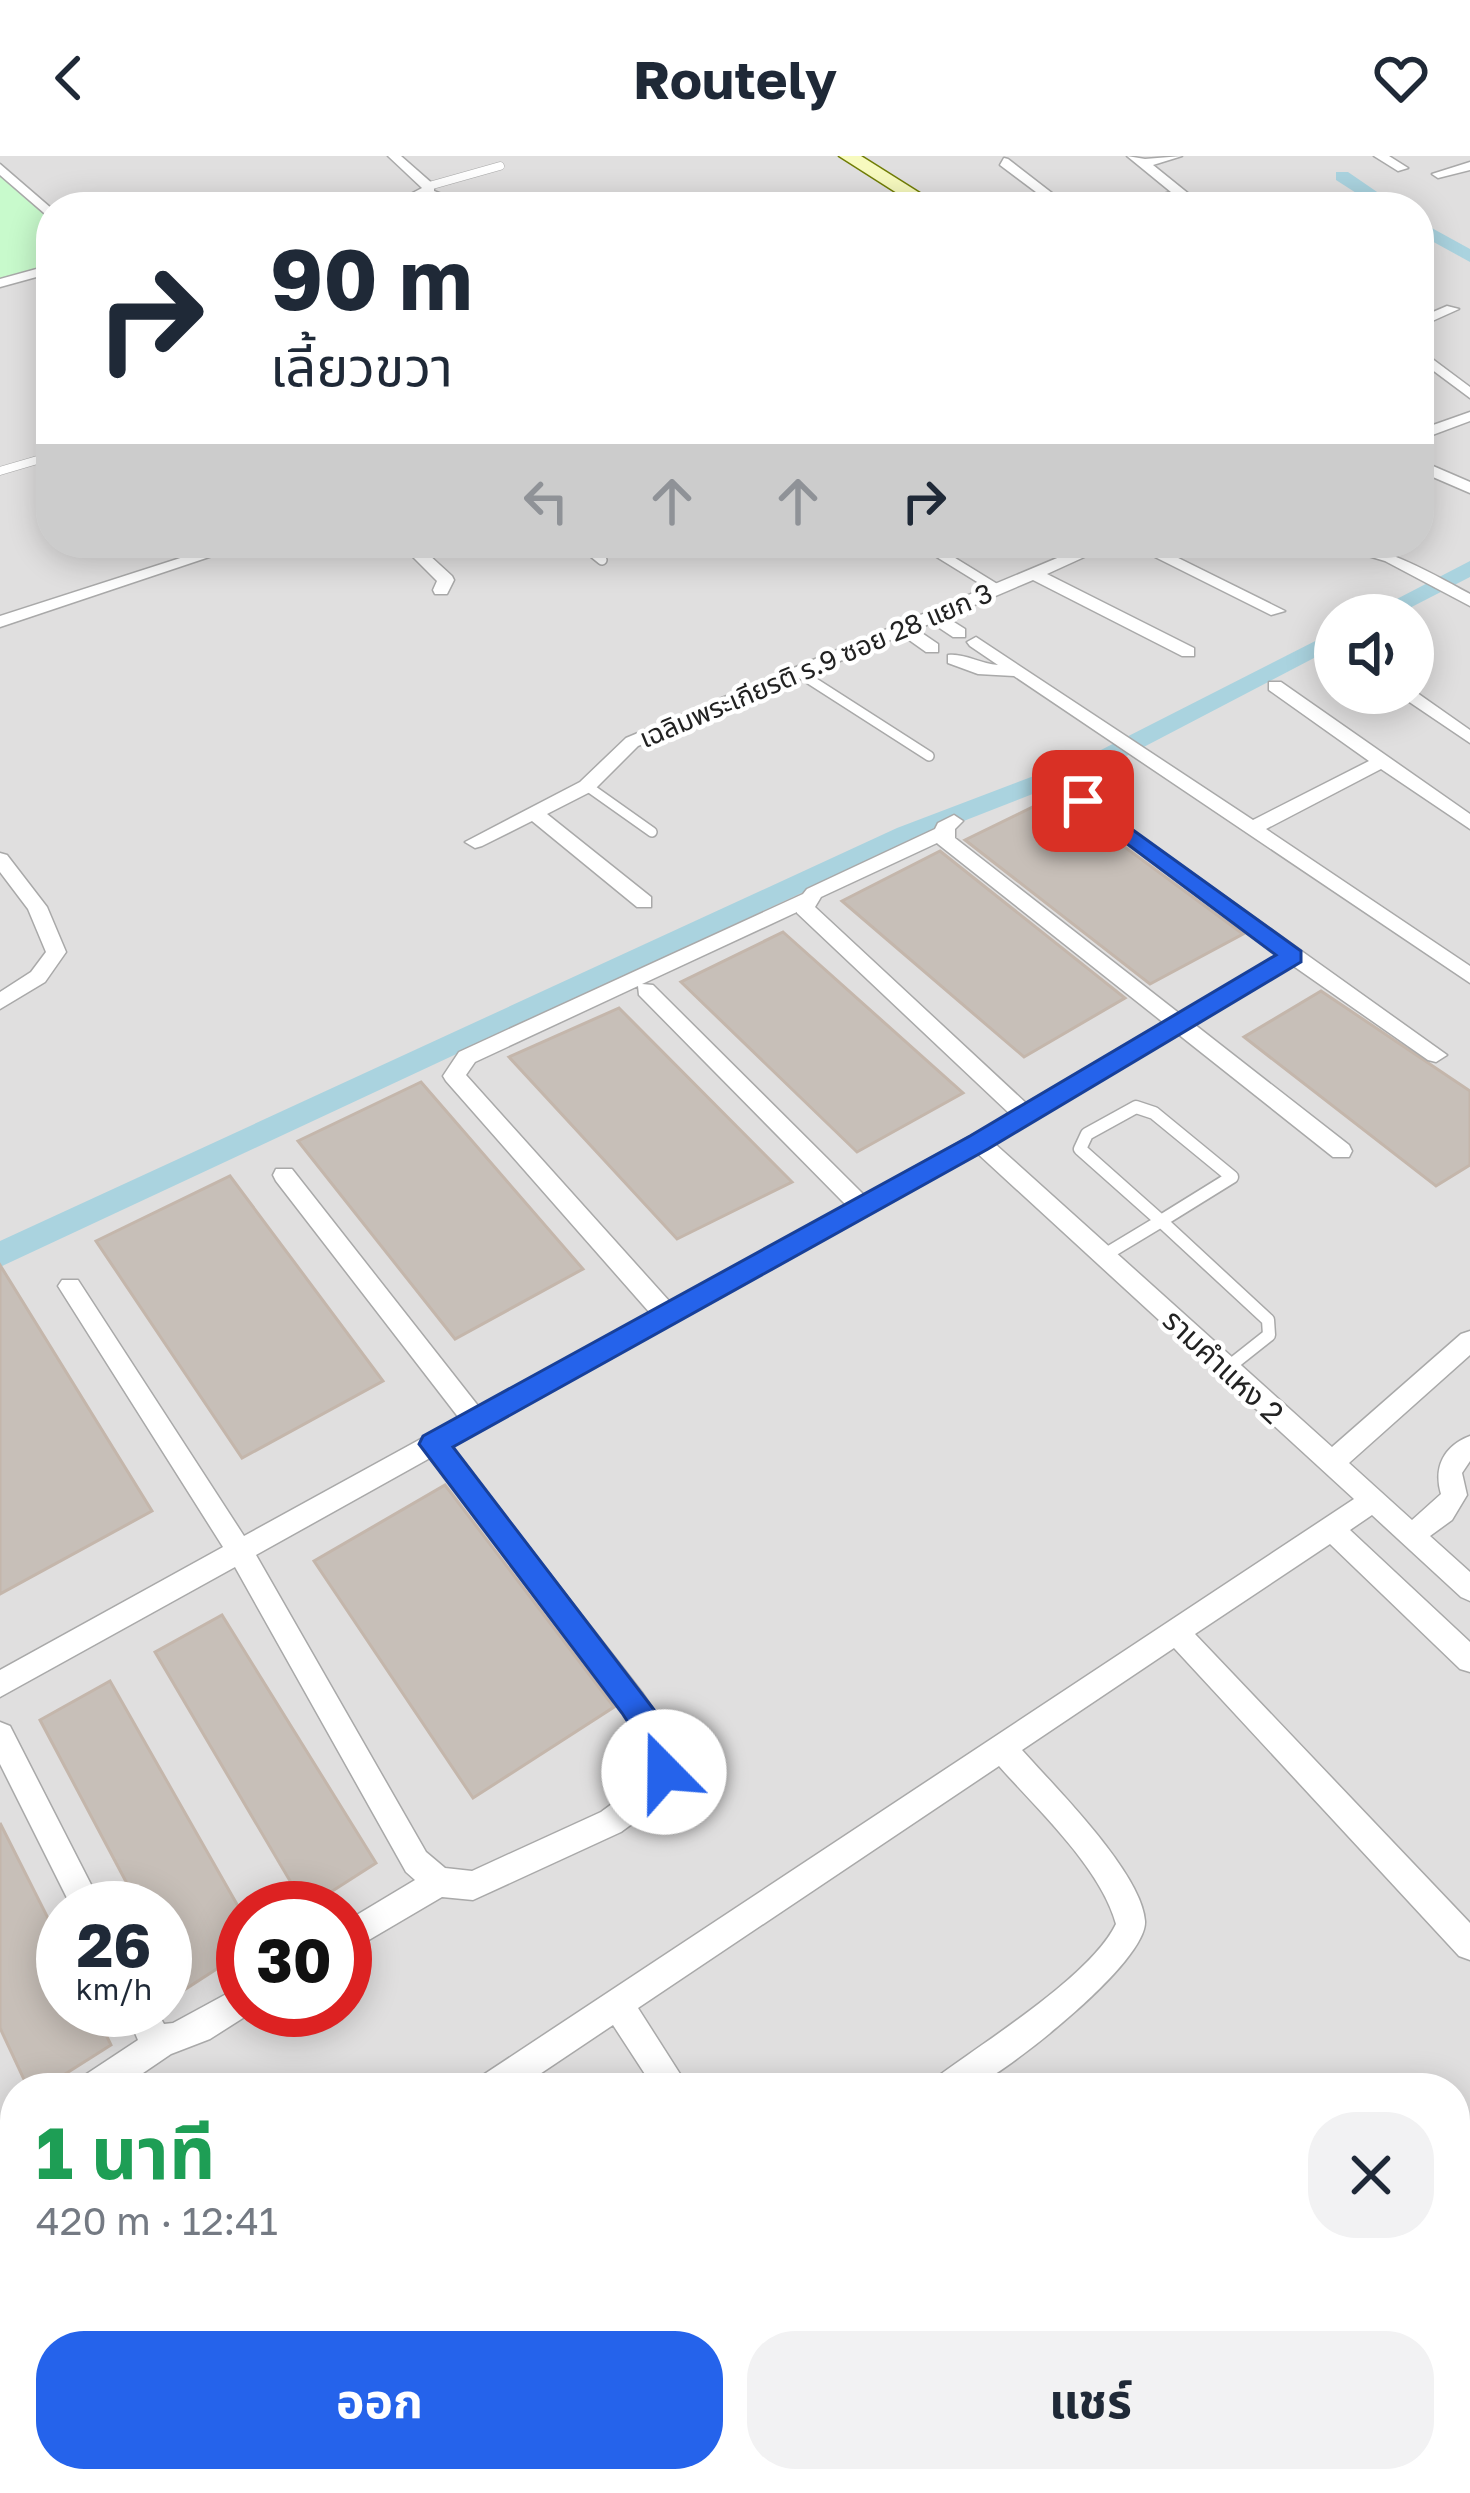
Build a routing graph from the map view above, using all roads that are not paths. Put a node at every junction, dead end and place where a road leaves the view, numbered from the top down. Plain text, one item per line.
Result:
1 (394, 156) edge
2 (1176, 156) edge
3 (1380, 156) edge
4 (853, 157) edge
5 (1137, 160) edge
6 (1004, 162) dead end
7 (500, 166) dead end
8 (1470, 166) edge
9 (0, 168) edge
10 (1402, 168) dead end
11 (1438, 174) dead end
12 (428, 189) junction
13 (422, 192) edge
14 (435, 192) edge
15 (909, 192) edge
16 (1044, 192) edge
17 (1177, 192) edge
18 (36, 201) edge
19 (36, 273) edge
20 (0, 283) edge
21 (1452, 309) dead end
22 (1434, 317) edge
23 (1434, 365) edge
24 (1470, 394) edge
25 (1470, 416) edge
26 (1434, 429) edge
27 (36, 460) edge
28 (0, 471) edge
29 (1434, 472) edge
30 (1470, 488) edge
31 (197, 558) edge
32 (423, 558) edge
33 (600, 558) edge
34 (947, 558) edge
35 (1072, 558) edge
36 (1166, 558) edge
37 (1394, 558) edge
38 (1407, 558) edge
39 (602, 560) dead end
40 (1423, 567) junction
41 (1034, 574) junction
42 (1462, 583) edge
43 (998, 589) junction
44 (441, 590) dead end
45 (1470, 601) edge
46 (1277, 611) dead end
47 (933, 616) junction
48 (0, 622) edge
49 (903, 628) junction
50 (932, 648) dead end
51 (1188, 652) dead end
52 (954, 659) dead end
53 (1013, 671) junction
54 (798, 672) junction
55 (1275, 686) dead end
56 (1434, 713) edge
57 (1470, 738) edge
58 (929, 756) dead end
59 (1383, 761) junction
60 (587, 787) junction
61 (1083, 801) dead end
62 (534, 813) junction
63 (1470, 823) edge
64 (1256, 827) junction
65 (652, 832) dead end
66 (476, 842) dead end
67 (0, 859) edge
68 (806, 900) junction
69 (644, 902) dead end
70 (1293, 956) junction
71 (1470, 976) edge
72 (646, 990) dead end
73 (0, 1002) edge
74 (1179, 1026) junction
75 (1436, 1055) dead end
76 (1024, 1114) junction
77 (979, 1142) junction
78 (1341, 1151) dead end
79 (284, 1174) dead end
80 (862, 1207) junction
81 (1162, 1221) junction
82 (1103, 1256) junction
83 (70, 1286) dead end
84 (665, 1313) junction
85 (1470, 1341) edge
86 (1226, 1369) junction
87 (476, 1420) junction
88 (434, 1444) junction
89 (1470, 1446) edge
90 (1330, 1464) junction
91 (1371, 1502) junction
92 (1331, 1528) junction
93 (1411, 1536) junction
94 (240, 1551) junction
95 (1470, 1589) edge
96 (1175, 1631) junction
97 (1470, 1660) edge
98 (0, 1684) edge
99 (0, 1735) edge
100 (1001, 1747) junction
101 (74, 1881) edge
102 (440, 1882) junction
103 (372, 1923) edge
104 (1470, 1945) edge
105 (617, 2003) junction
106 (216, 2016) edge
107 (156, 2037) edge
108 (164, 2041) junction
109 (116, 2073) edge
110 (512, 2073) edge
111 (664, 2073) edge
112 (968, 2073) edge

1 - 12 street
2 - 5 street
3 - 10 street
4 - 15 street
5 - 17 street
6 - 16 street
7 - 12 lane
8 - 11 street
9 - 18 street
12 - 13 street
12 - 14 street
19 - 20 street
21 - 22 street
23 - 24 street
25 - 26 street
27 - 28 lane
29 - 30 street
31 - 48 street
32 - 44 street
33 - 39 lane
34 - 43 lane
35 - 41 street, เฉลิมพระเกียรติ ร.9 ซอย 28 แยก 3
36 - 46 street
37 - 40 street
38 - 40 street
40 - 42 street
41 - 43 street, เฉลิมพระเกียรติ ร.9 ซอย 28 แยก 3
41 - 51 street
42 - 45 street
43 - 47 street, เฉลิมพระเกียรติ ร.9 ซอย 28 แยก 3
47 - 49 street, เฉลิมพระเกียรติ ร.9 ซอย 28 แยก 3
47 - 53 street
49 - 50 street
49 - 54 street, เฉลิมพระเกียรติ ร.9 ซอย 28 แยก 3
52 - 53 street
53 - 64 street
54 - 58 lane
54 - 60 street, เฉลิมพระเกียรติ ร.9 ซอย 28 แยก 3
55 - 59 street
56 - 57 street
59 - 63 street
59 - 64 street
60 - 62 street, เฉลิมพระเกียรติ ร.9 ซอย 28 แยก 3
60 - 65 lane
61 - 70 street
62 - 66 street, เฉลิมพระเกียรติ ร.9 ซอย 28 แยก 3
62 - 69 street
64 - 71 street
67 - 73 street
68 - 74 street
68 - 76 street
68 - 84 street
70 - 74 street
70 - 75 street
72 - 80 street
74 - 76 street
74 - 78 street
76 - 77 street
77 - 80 street
77 - 82 street, รามคำแหง 2
79 - 87 street
80 - 84 street
81 - 81 lane
81 - 82 lane
81 - 86 lane
82 - 86 street, รามคำแหง 2
83 - 94 street
84 - 87 street
85 - 90 street
86 - 90 street, รามคำแหง 2
87 - 88 street
88 - 94 street
88 - 102 street
89 - 93 street
90 - 91 street, รามคำแหง 2
91 - 92 street
91 - 93 street, รามคำแหง 2
92 - 96 street
92 - 97 street
93 - 95 street, รามคำแหง 2
94 - 98 street
94 - 102 street
96 - 100 street
96 - 104 street
99 - 101 street
100 - 105 street
100 - 112 street
102 - 103 street
105 - 110 street
105 - 111 street
106 - 108 street
107 - 108 street
108 - 109 street

